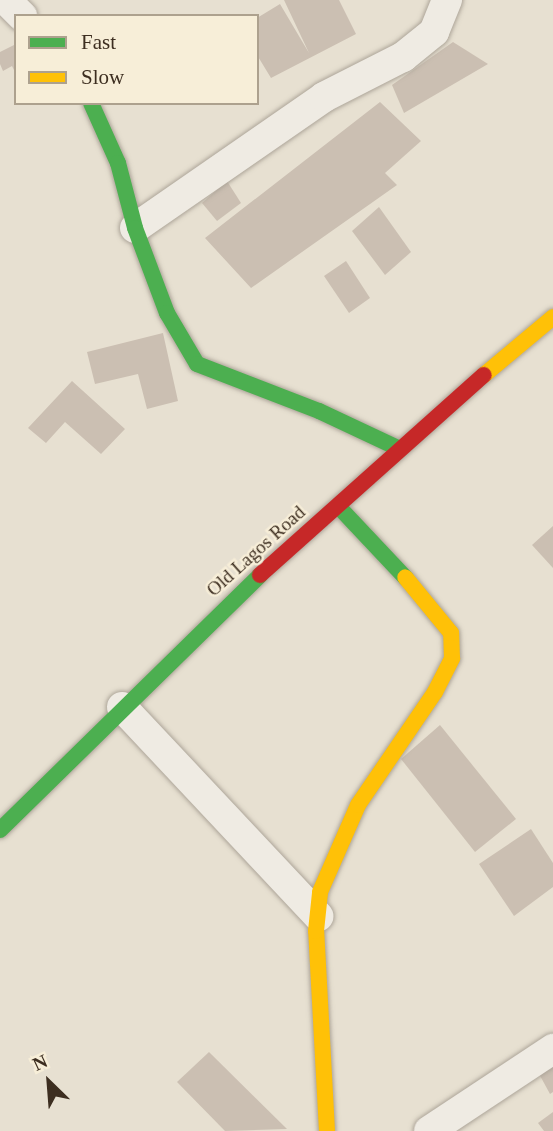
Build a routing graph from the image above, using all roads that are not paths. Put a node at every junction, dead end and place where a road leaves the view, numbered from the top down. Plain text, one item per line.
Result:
1 (6, 0) edge
2 (447, 0) edge
3 (20, 14) edge
4 (93, 105) edge
5 (135, 228) junction
6 (553, 317) edge
7 (398, 448) junction
8 (338, 506) junction
9 (122, 707) junction
10 (0, 830) edge
11 (318, 916) junction
12 (553, 1049) edge
13 (327, 1131) edge
14 (429, 1131) edge

1 - 3 street
2 - 5 street
4 - 5 street
5 - 7 street
6 - 7 street, Old Lagos Road
7 - 8 street, Old Lagos Road
8 - 9 street, Old Lagos Road
8 - 11 street
9 - 10 street, Old Lagos Road
9 - 11 street
11 - 13 street
12 - 14 street

